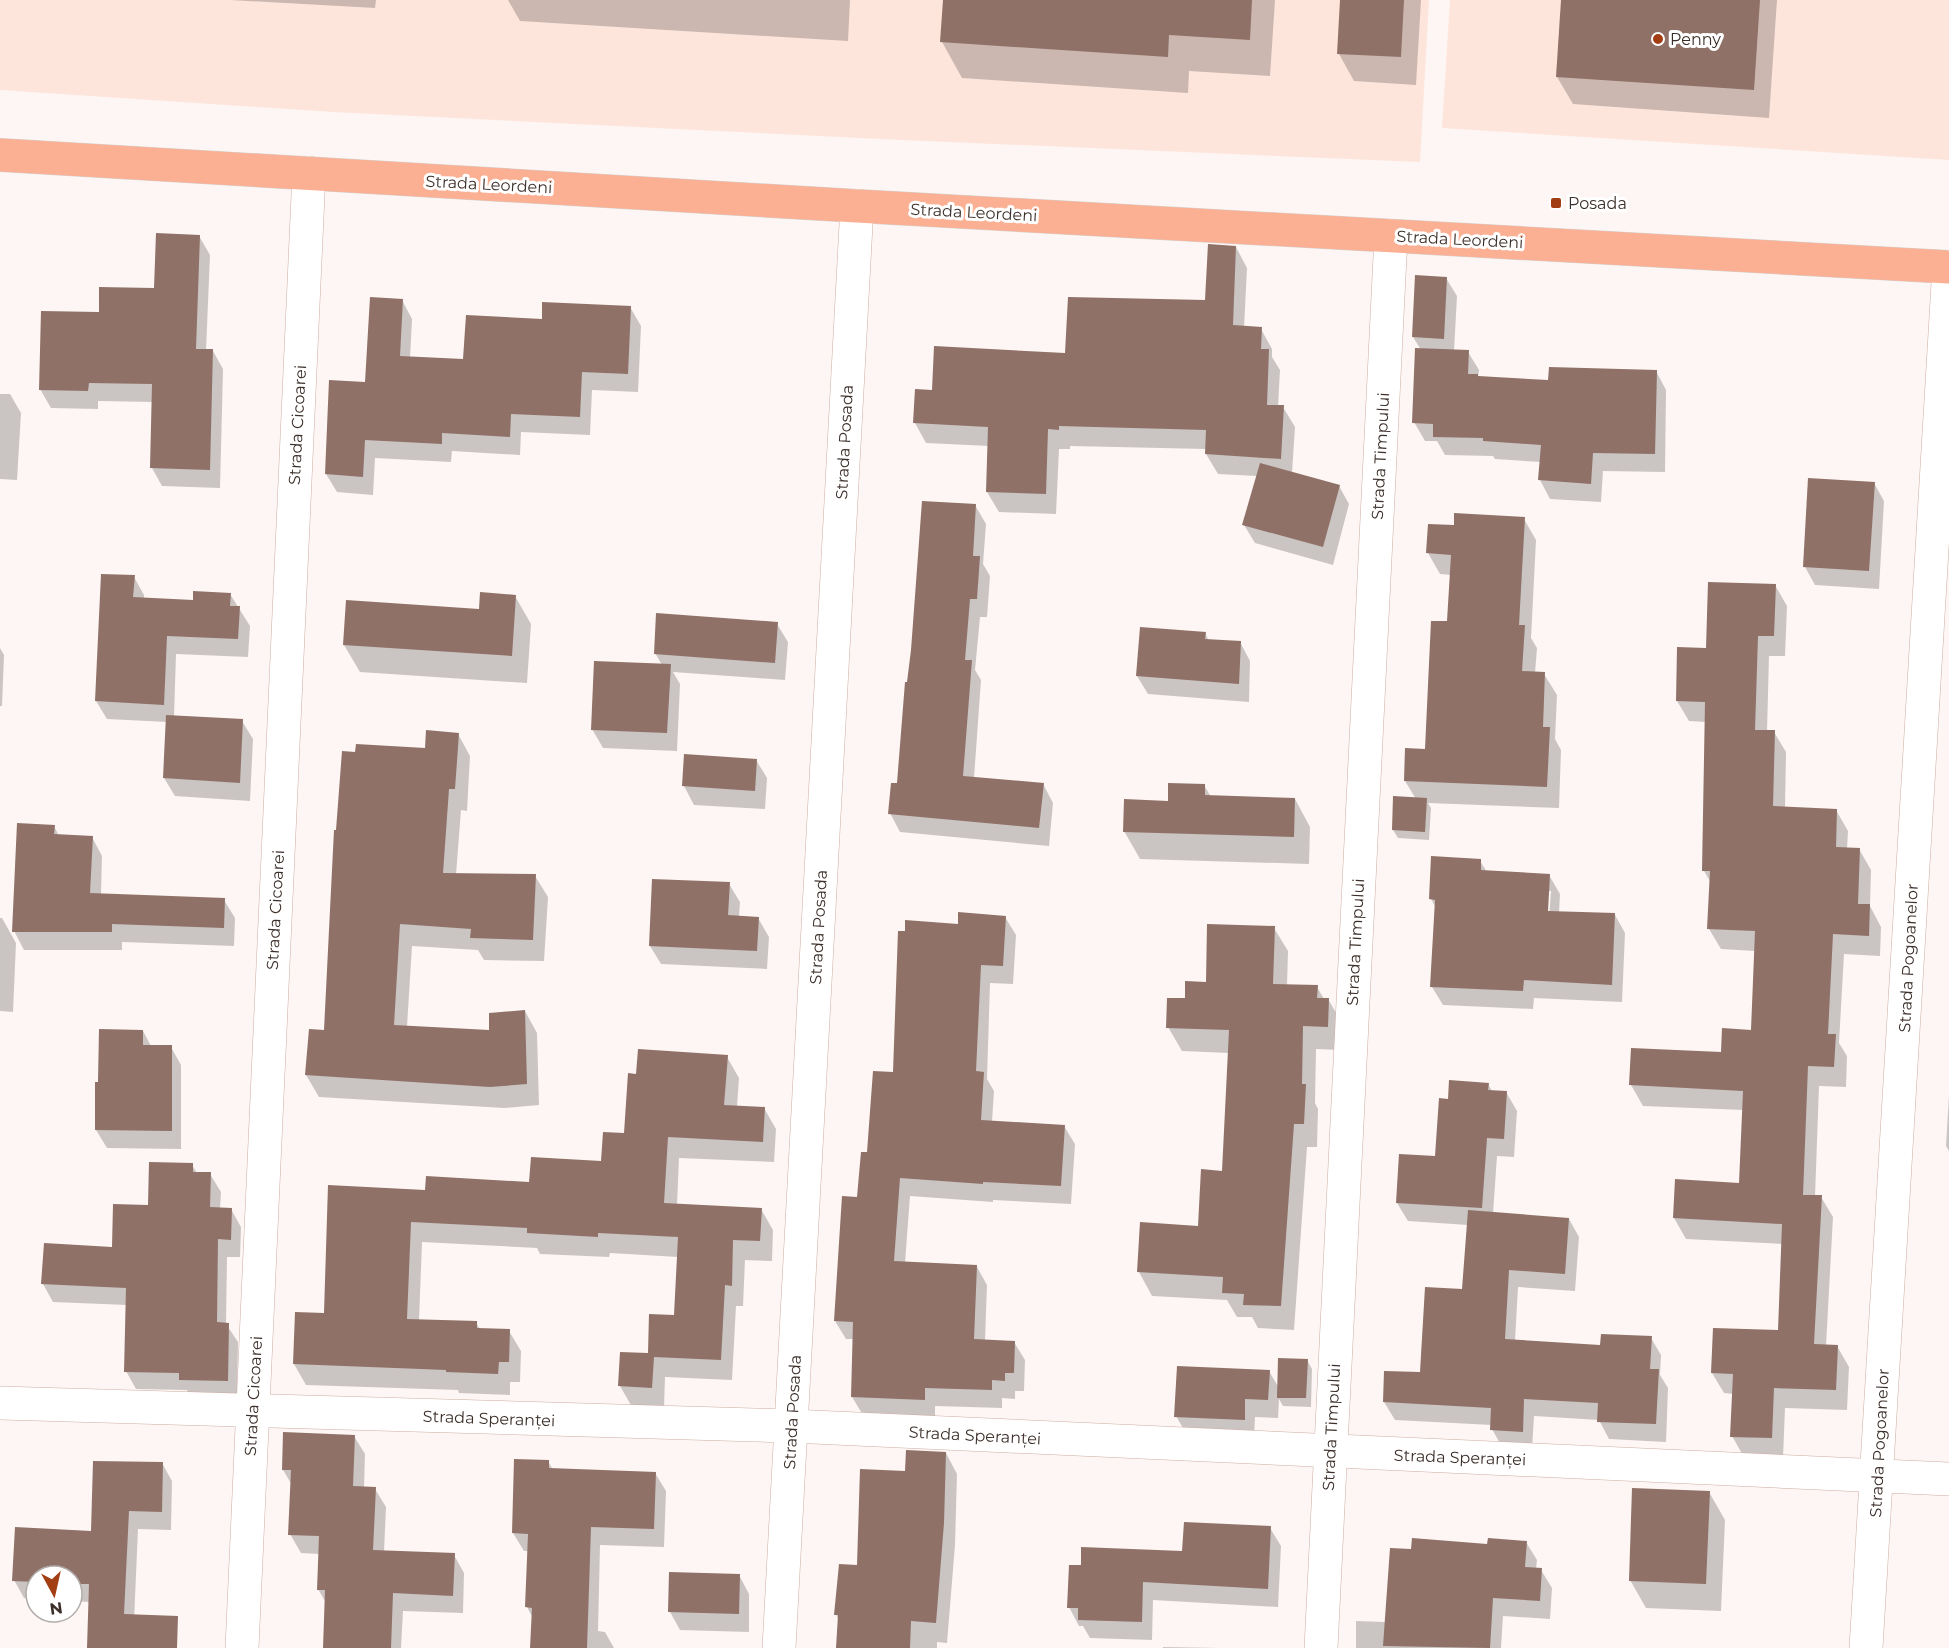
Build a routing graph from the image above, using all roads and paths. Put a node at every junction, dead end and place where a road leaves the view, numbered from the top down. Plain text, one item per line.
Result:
1 (0, 155) edge
2 (309, 173) junction
3 (857, 206) junction
4 (1391, 236) junction
5 (1949, 267) edge
6 (0, 1403) edge
7 (252, 1411) junction
8 (791, 1426) junction
9 (1330, 1452) junction
10 (1877, 1475) junction
11 (1949, 1479) edge
12 (242, 1648) edge
13 (779, 1648) edge
14 (1321, 1648) edge
15 (1866, 1648) edge

1 - 2 main road, Strada Leordeni
2 - 3 main road, Strada Leordeni
2 - 7 street, Strada Cicoarei
3 - 4 main road, Strada Leordeni
3 - 8 street, Strada Posada
4 - 5 main road, Strada Leordeni
4 - 9 street, Strada Timpului
5 - 10 street, Strada Pogoanelor
6 - 7 street, Strada Speranței
7 - 8 street, Strada Speranței
7 - 12 street, Strada Cicoarei
8 - 9 street, Strada Speranței
8 - 13 street, Strada Posada
9 - 10 street, Strada Speranței
9 - 14 street, Strada Timpului
10 - 11 street, Strada Speranței
10 - 15 street, Strada Pogoanelor

